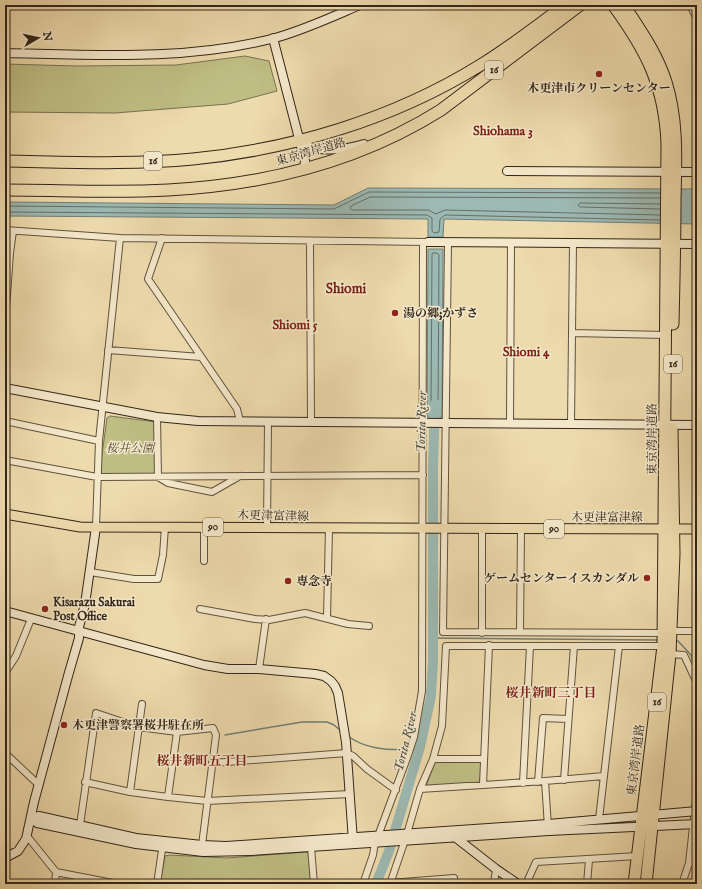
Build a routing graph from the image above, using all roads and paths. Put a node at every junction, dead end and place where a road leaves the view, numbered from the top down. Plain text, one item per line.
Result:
1 (360, 5) edge
2 (565, 5) edge
3 (580, 5) edge
4 (612, 5) edge
5 (624, 5) edge
6 (690, 5) edge
7 (697, 19) edge
8 (273, 38) junction
9 (5, 53) edge
10 (405, 131) junction
11 (300, 140) junction
12 (5, 161) edge
13 (304, 169) junction
14 (507, 170) dead end
15 (672, 172) junction
16 (697, 172) edge
17 (5, 189) edge
18 (5, 230) edge
19 (12, 231) junction
20 (120, 238) junction
21 (162, 238) junction
22 (310, 241) junction
23 (425, 242) junction
24 (446, 243) junction
25 (511, 243) junction
26 (573, 243) junction
27 (670, 244) junction
28 (697, 244) edge
29 (5, 323) edge
30 (572, 333) junction
31 (666, 335) junction
32 (108, 350) junction
33 (201, 357) junction
34 (5, 388) edge
35 (102, 407) junction
36 (157, 417) junction
37 (5, 421) edge
38 (240, 421) junction
39 (268, 422) junction
40 (311, 422) junction
41 (423, 423) junction
42 (446, 424) junction
43 (510, 424) junction
44 (572, 425) junction
45 (669, 425) junction
46 (697, 425) edge
47 (99, 441) junction
48 (5, 460) edge
49 (241, 475) junction
50 (268, 475) junction
51 (423, 475) junction
52 (97, 477) junction
53 (158, 477) junction
54 (5, 514) edge
55 (96, 527) junction
56 (165, 527) junction
57 (204, 527) junction
58 (267, 528) junction
59 (329, 528) junction
60 (423, 529) junction
61 (444, 529) junction
62 (482, 529) junction
63 (521, 529) junction
64 (669, 529) junction
65 (697, 529) edge
66 (204, 561) dead end
67 (90, 572) junction
68 (200, 609) dead end
69 (5, 612) edge
70 (327, 618) junction
71 (32, 619) junction
72 (266, 619) junction
73 (369, 626) dead end
74 (697, 631) edge
75 (79, 632) junction
76 (446, 632) junction
77 (520, 632) junction
78 (667, 632) junction
79 (482, 633) junction
80 (489, 645) junction
81 (446, 646) junction
82 (530, 646) junction
83 (574, 646) junction
84 (619, 646) junction
85 (667, 650) junction
86 (259, 669) junction
87 (5, 673) edge
88 (697, 683) edge
89 (142, 704) dead end
90 (568, 719) junction
91 (138, 727) junction
92 (177, 732) junction
93 (5, 753) edge
94 (347, 753) junction
95 (433, 758) junction
96 (484, 759) junction
97 (212, 762) junction
98 (604, 776) junction
99 (564, 780) junction
100 (545, 781) junction
101 (86, 782) junction
102 (538, 782) junction
103 (523, 783) junction
104 (39, 785) junction
105 (483, 785) junction
106 (420, 789) junction
107 (396, 790) junction
108 (697, 791) edge
109 (130, 792) junction
110 (350, 794) junction
111 (168, 798) junction
112 (208, 801) junction
113 (696, 811) edge
114 (31, 818) junction
115 (599, 819) junction
116 (647, 821) junction
117 (695, 824) edge
118 (80, 825) junction
119 (548, 827) junction
120 (455, 834) junction
121 (27, 836) junction
122 (406, 837) junction
123 (377, 839) junction
124 (353, 841) junction
125 (163, 845) junction
126 (202, 845) junction
127 (311, 847) junction
128 (638, 856) junction
129 (5, 858) edge
130 (589, 860) junction
131 (688, 863) junction
132 (697, 863) edge
133 (496, 869) junction
134 (56, 872) junction
135 (54, 884) edge
136 (118, 884) edge
137 (157, 884) edge
138 (314, 884) edge
139 (363, 884) edge
140 (390, 884) edge
141 (454, 884) edge
142 (494, 884) edge
143 (518, 884) edge
144 (526, 884) edge
145 (587, 884) edge
146 (634, 884) edge
147 (646, 884) edge
148 (682, 884) edge

1 - 8 street
2 - 11 highway, 東京湾岸道路 / 16
3 - 10 highway, 東京湾岸道路 / 16
4 - 15 highway, 東京湾岸道路 / 16
5 - 15 highway, 東京湾岸道路 / 16
6 - 7 street
8 - 9 street
8 - 11 street
10 - 11 street
10 - 13 highway, 東京湾岸道路 / 16
11 - 12 highway, 東京湾岸道路 / 16
11 - 13 street
13 - 17 highway, 東京湾岸道路 / 16
14 - 15 street
15 - 16 street
15 - 27 highway, 東京湾岸道路 / 16
18 - 19 street
19 - 20 street
19 - 29 street
20 - 21 street
20 - 32 street
21 - 22 street
21 - 33 street
22 - 23 street
22 - 40 street
23 - 24 street
23 - 41 street
24 - 25 street
24 - 42 street
25 - 26 street
25 - 43 street
26 - 27 street
26 - 30 street
27 - 28 street
27 - 31 highway, 東京湾岸道路 / 16
27 - 45 highway, 東京湾岸道路 / 16
30 - 31 street
30 - 44 street
31 - 45 highway, 東京湾岸道路 / 16
32 - 33 street
32 - 35 street
33 - 38 street
34 - 35 street
35 - 36 street
35 - 47 street
36 - 38 street
36 - 53 street
37 - 47 street
38 - 39 street
39 - 40 street
39 - 50 street
40 - 41 street
41 - 42 street
41 - 51 street
42 - 43 street
42 - 61 street
43 - 44 street
44 - 45 street
45 - 46 street
45 - 64 highway, 東京湾岸道路 / 16
47 - 52 street
48 - 52 street
49 - 50 street
49 - 53 street
49 - 53 street
50 - 51 street
50 - 58 street
51 - 60 street
52 - 53 street
52 - 55 street
54 - 55 main road, 木更津富津線 / 90
55 - 56 main road, 木更津富津線 / 90
55 - 67 street
56 - 57 main road, 木更津富津線 / 90
56 - 67 street
57 - 58 main road, 木更津富津線 / 90
57 - 66 street
58 - 59 main road, 木更津富津線 / 90
59 - 60 main road, 木更津富津線 / 90
59 - 70 street
60 - 61 main road, 90
60 - 107 street
61 - 62 main road, 木更津富津線 / 90
61 - 76 street
62 - 63 main road, 木更津富津線 / 90
62 - 79 street
63 - 64 main road, 木更津富津線 / 90
63 - 77 street
64 - 65 main road, 木更津富津線 / 90
64 - 78 highway, 東京湾岸道路 / 16
67 - 75 street
68 - 72 street
69 - 71 street
70 - 72 street
70 - 73 street
71 - 75 street
71 - 87 street
72 - 86 street
74 - 78 street
75 - 86 street
75 - 104 street
76 - 79 street
76 - 81 street
77 - 78 street
77 - 79 street
78 - 85 highway, 東京湾岸道路 / 16
80 - 81 street
80 - 82 street
80 - 96 street
81 - 95 street
82 - 83 street
82 - 103 street
83 - 84 street
83 - 90 street
84 - 85 street
84 - 98 street
85 - 88 street
85 - 116 highway, 東京湾岸道路 / 16
86 - 94 street
89 - 91 street
90 - 99 street
90 - 102 street
91 - 92 street
91 - 101 street
91 - 109 street
92 - 97 street
92 - 111 street
93 - 104 street
94 - 97 street
94 - 107 street
94 - 110 street
95 - 96 street
95 - 106 street
96 - 105 street
97 - 112 street
98 - 99 street
98 - 115 street
99 - 100 street
100 - 102 street
100 - 119 street
101 - 109 street
101 - 118 street
102 - 103 street
103 - 105 street
104 - 114 street
105 - 106 street
106 - 122 street
107 - 123 street
108 - 113 street
109 - 111 street
110 - 112 street
110 - 124 street
111 - 112 street
112 - 126 street
113 - 116 street
113 - 117 street
114 - 118 street
114 - 121 street
114 - 125 street
115 - 116 street
115 - 119 street
116 - 117 street
116 - 119 street
116 - 128 highway, 東京湾岸道路 / 16
116 - 147 highway, 東京湾岸道路 / 16
117 - 131 street
118 - 125 street
119 - 120 street
120 - 122 street
120 - 133 street
121 - 129 street
121 - 134 street
122 - 123 street
122 - 140 street
123 - 124 street
123 - 139 street
124 - 126 street
124 - 127 street
125 - 126 street
125 - 127 street
125 - 137 street
127 - 138 street
128 - 130 street
128 - 146 highway, 東京湾岸道路 / 16
130 - 144 street
130 - 145 street
131 - 132 street
131 - 148 street
133 - 142 street
133 - 143 street
134 - 135 street
134 - 136 street
140 - 141 street

